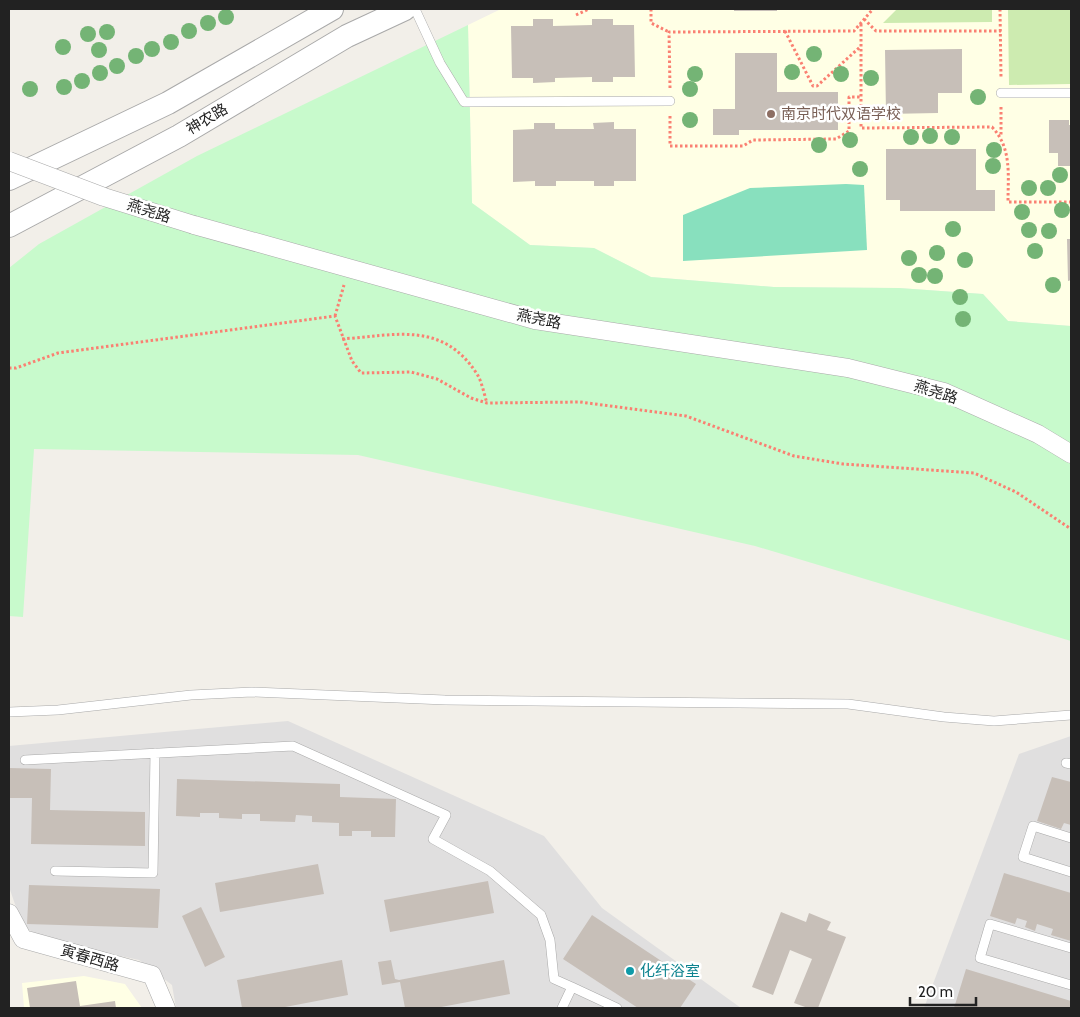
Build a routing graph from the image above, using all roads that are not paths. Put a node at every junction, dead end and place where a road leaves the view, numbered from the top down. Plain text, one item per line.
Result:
1 (332, 9) edge
2 (405, 9) edge
3 (415, 9) edge
4 (1001, 93) road end
5 (1071, 93) edge
6 (670, 101) road end
7 (9, 161) edge
8 (9, 178) edge
9 (9, 226) edge
10 (1071, 454) edge
11 (9, 712) edge
12 (1071, 715) edge
13 (155, 753) junction
14 (25, 760) dead end
15 (1071, 838) edge
16 (55, 871) dead end
17 (1071, 872) edge
18 (9, 913) edge
19 (1071, 948) edge
20 (1071, 985) edge
21 (572, 987) junction
22 (166, 1008) edge
23 (562, 1008) edge
24 (617, 1008) edge

1 - 8 street
2 - 9 street, 神农路
3 - 6 lane
4 - 5 lane
7 - 10 street, 燕尧路, bridge
11 - 12 lane
13 - 14 lane
13 - 16 lane
13 - 21 lane
15 - 17 lane
18 - 22 street, 寅春西路
19 - 20 lane
21 - 23 lane
21 - 24 lane

